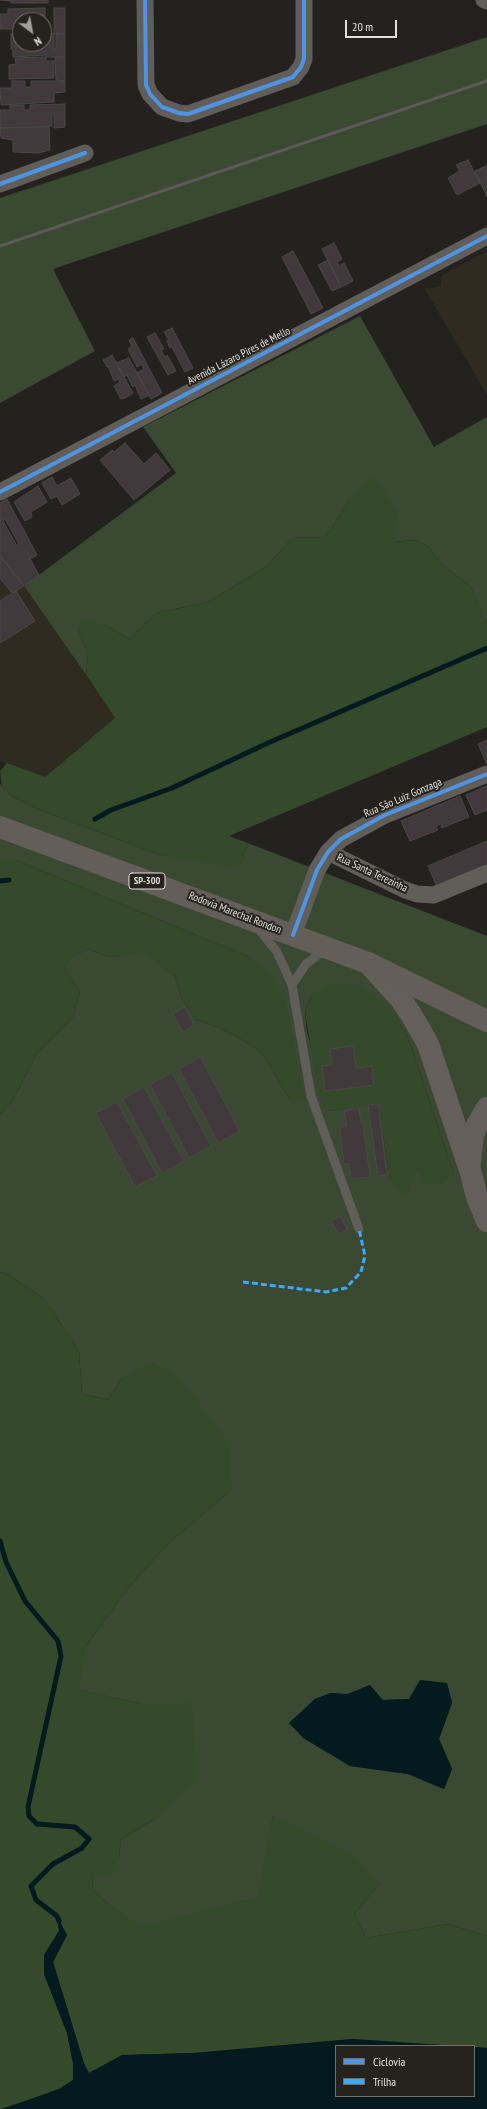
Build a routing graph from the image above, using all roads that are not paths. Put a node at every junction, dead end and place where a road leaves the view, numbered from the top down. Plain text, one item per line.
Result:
1 (146, 0) edge
2 (304, 0) edge
3 (484, 0) edge
4 (487, 2) edge
5 (85, 153) dead end
6 (0, 184) edge
7 (487, 236) edge
8 (0, 492) edge
9 (487, 774) edge
10 (0, 827) edge
11 (328, 852) junction
12 (487, 873) edge
13 (250, 919) junction
14 (293, 936) junction
15 (327, 948) junction
16 (368, 963) junction
17 (390, 972) junction
18 (292, 984) junction
19 (487, 1007) edge
20 (487, 1021) edge
21 (487, 1108) edge
22 (470, 1170) junction
23 (487, 1221) edge
24 (359, 1229) dead end

1 - 2 street
3 - 4 street
5 - 6 street
7 - 8 street, Avenida Lázaro Pires de Mello
9 - 11 street, Rua São Luiz Gonzaga
10 - 13 main road, Rodovia Marechal Rondon / SP-300
11 - 12 street, Rua Santa Terezinha
11 - 14 street, Rua São Luiz Gonzaga
13 - 14 main road, Rodovia Marechal Rondon / SP-300
13 - 18 lane
14 - 15 main road, Rodovia Marechal Rondon / SP-300
15 - 16 main road, Rodovia Marechal Rondon / SP-300
15 - 18 lane
16 - 17 main road, Rodovia Marechal Rondon / SP-300
16 - 22 main road
17 - 19 main road
17 - 20 main road, Rodovia Marechal Rondon / SP-300
18 - 24 lane
21 - 22 main road
22 - 23 main road

